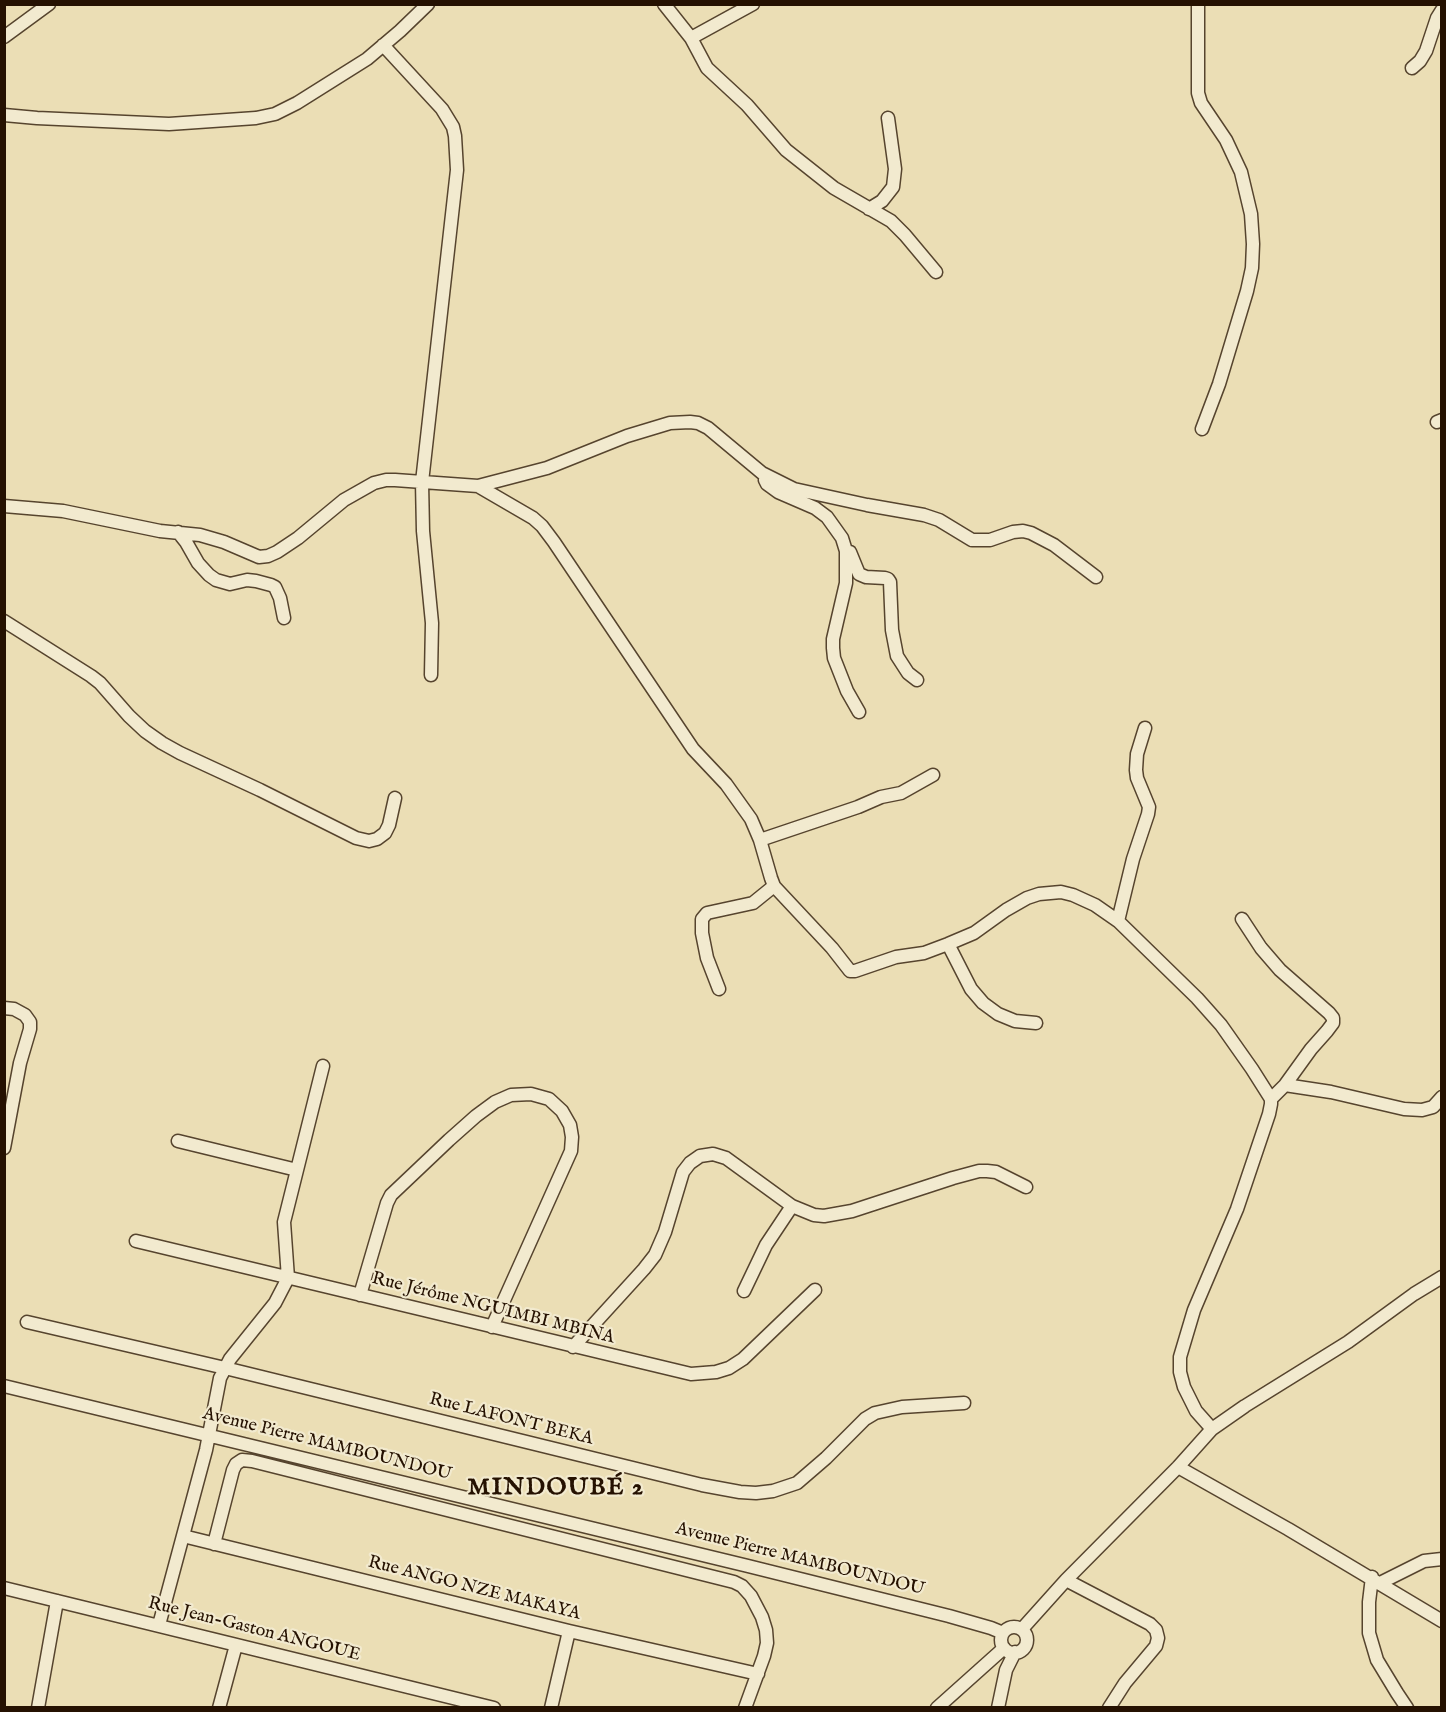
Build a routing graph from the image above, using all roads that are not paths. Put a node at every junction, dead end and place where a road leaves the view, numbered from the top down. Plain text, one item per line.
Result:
1 (49, 4) edge
2 (428, 4) edge
3 (664, 4) edge
4 (753, 4) edge
5 (1198, 4) edge
6 (1442, 10) edge
7 (4, 37) edge
8 (691, 38) junction
9 (383, 45) junction
10 (1412, 68) dead end
11 (4, 115) edge
12 (888, 118) dead end
13 (869, 209) junction
14 (936, 272) dead end
15 (1202, 429) dead end
16 (762, 473) junction
17 (422, 482) junction
18 (478, 486) junction
19 (4, 506) edge
20 (178, 532) junction
21 (846, 551) junction
22 (1096, 577) dead end
23 (284, 618) dead end
24 (4, 621) edge
25 (431, 675) dead end
26 (917, 680) dead end
27 (859, 712) dead end
28 (1145, 728) dead end
29 (933, 775) dead end
30 (395, 798) dead end
31 (760, 840) junction
32 (774, 886) junction
33 (1242, 919) dead end
34 (1118, 921) junction
35 (948, 944) junction
36 (719, 989) dead end
37 (4, 1008) edge
38 (1036, 1023) dead end
39 (323, 1066) dead end
40 (1285, 1084) junction
41 (1442, 1097) edge
42 (1271, 1099) junction
43 (178, 1142) dead end
44 (4, 1148) edge
45 (297, 1170) junction
46 (1026, 1187) dead end
47 (792, 1206) junction
48 (136, 1241) dead end
49 (1442, 1277) edge
50 (288, 1278) junction
51 (815, 1290) dead end
52 (744, 1291) dead end
53 (360, 1295) junction
54 (27, 1322) dead end
55 (492, 1328) junction
56 (573, 1347) junction
57 (225, 1368) junction
58 (4, 1386) edge
59 (964, 1403) dead end
60 (1212, 1429) junction
61 (208, 1435) junction
62 (1178, 1467) junction
63 (183, 1536) junction
64 (214, 1544) junction
65 (1442, 1559) edge
66 (1066, 1580) junction
67 (1376, 1580) junction
68 (4, 1588) edge
69 (57, 1601) junction
70 (1442, 1621) edge
71 (159, 1625) junction
72 (1022, 1629) junction
73 (569, 1631) junction
74 (1003, 1633) junction
75 (236, 1645) junction
76 (1010, 1650) junction
77 (758, 1674) junction
78 (38, 1707) edge
79 (219, 1707) edge
80 (494, 1707) edge
81 (551, 1707) edge
82 (745, 1707) edge
83 (936, 1707) edge
84 (998, 1707) edge
85 (1109, 1707) edge
86 (1407, 1707) edge

1 - 7 street
2 - 9 street
3 - 8 street
4 - 8 street
5 - 15 street
6 - 10 street
8 - 13 street
9 - 11 street
9 - 17 street
12 - 13 street
13 - 14 street
16 - 18 street
16 - 21 street
16 - 22 street
17 - 18 street
17 - 20 street
17 - 25 street
18 - 31 street
19 - 20 street
20 - 23 street
21 - 26 street
21 - 27 street
24 - 30 street
28 - 34 street
29 - 31 street
31 - 32 street
32 - 35 street
32 - 36 street
33 - 40 street
34 - 35 street
34 - 42 street
35 - 38 street
37 - 44 street
39 - 45 street
40 - 41 street
40 - 42 street
42 - 60 street
43 - 45 street
45 - 50 street
46 - 47 street
47 - 52 street
47 - 56 street
48 - 50 street, Rue Jérôme NGUIMBI MBINA
49 - 60 street
50 - 53 street, Rue Jérôme NGUIMBI MBINA
50 - 57 street
51 - 56 street, Rue Jérôme NGUIMBI MBINA
53 - 55 street, Rue Jérôme NGUIMBI MBINA
53 - 55 street
54 - 57 street, Rue LAFONT BEKA
55 - 56 street, Rue Jérôme NGUIMBI MBINA
57 - 59 street, Rue LAFONT BEKA
57 - 61 street
58 - 61 street, Avenue Pierre MAMBOUNDOU
60 - 62 street
61 - 63 street
61 - 74 street, Avenue Pierre MAMBOUNDOU
62 - 66 street
62 - 67 street
63 - 64 street, Rue ANGO NZE MAKAYA
63 - 71 street
64 - 73 street, Rue ANGO NZE MAKAYA
64 - 77 street
65 - 67 street
66 - 72 street
66 - 85 street
67 - 70 street
67 - 86 street
68 - 69 street, Rue Jean-Gaston ANGOUE
69 - 71 street, Rue Jean-Gaston ANGOUE
69 - 78 street
71 - 75 street, Rue Jean-Gaston ANGOUE
72 - 74 street
72 - 76 street
73 - 77 street, Rue ANGO NZE MAKAYA
73 - 81 street
74 - 76 street
75 - 79 street
75 - 80 street, Rue Jean-Gaston ANGOUE
76 - 83 street
76 - 84 street
77 - 82 street

